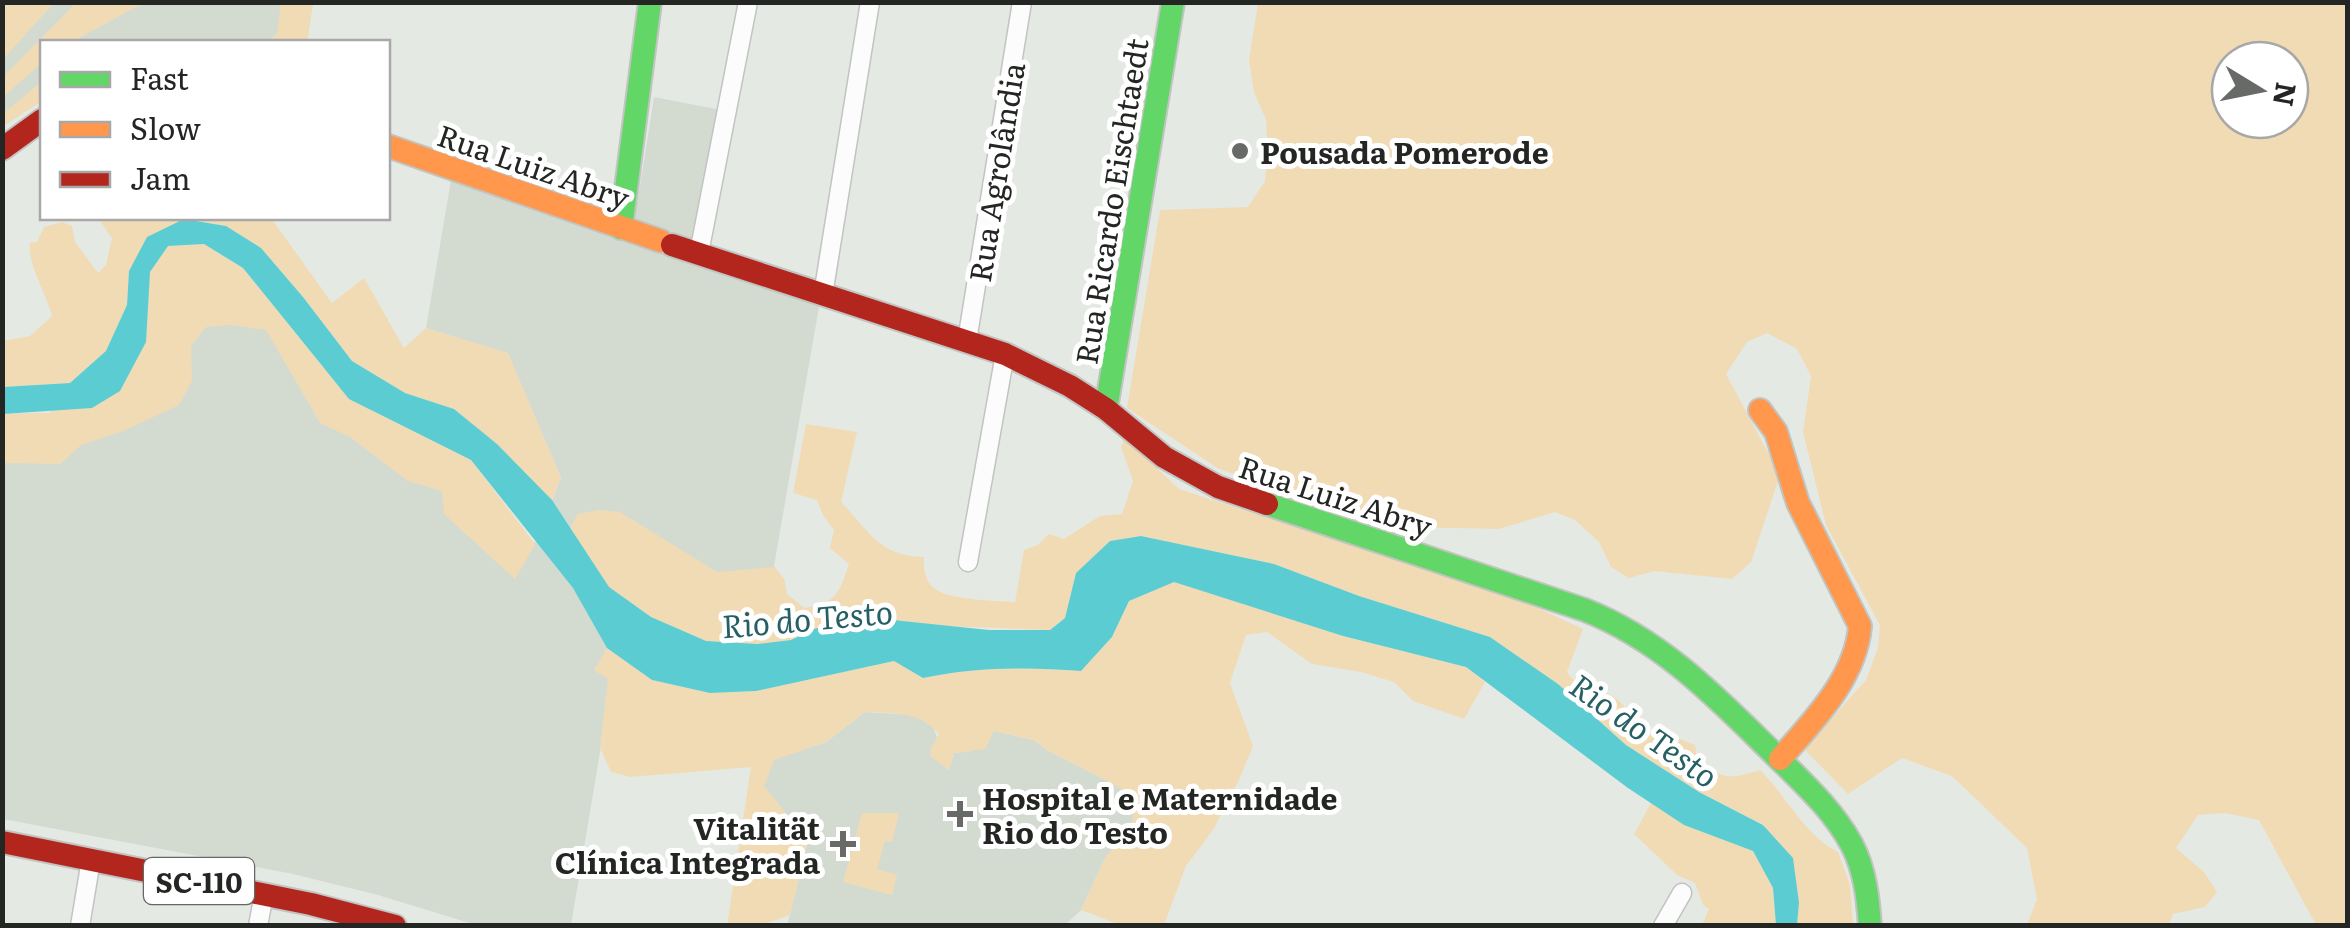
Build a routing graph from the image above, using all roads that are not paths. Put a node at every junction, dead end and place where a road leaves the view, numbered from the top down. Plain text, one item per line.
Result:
1 (650, 2) edge
2 (748, 2) edge
3 (870, 2) edge
4 (1022, 2) edge
5 (1173, 2) edge
6 (40, 121) edge
7 (390, 147) edge
8 (2, 148) edge
9 (620, 228) junction
10 (699, 253) junction
11 (823, 295) junction
12 (967, 341) junction
13 (1005, 354) junction
14 (1106, 409) junction
15 (1760, 410) dead end
16 (968, 562) dead end
17 (1780, 759) junction
18 (2, 842) edge
19 (91, 860) junction
20 (1682, 893) dead end
21 (264, 894) junction
22 (330, 917) edge
23 (80, 926) edge
24 (258, 926) edge
25 (395, 926) edge
26 (1663, 926) edge
27 (1870, 926) edge

1 - 9 street
2 - 10 street
3 - 11 street
4 - 12 street, Rua Agrolândia
5 - 14 street, Rua Ricardo Eischtaedt
6 - 8 street
7 - 9 street, Rua Luiz Abry
9 - 10 street, Rua Luiz Abry
10 - 11 street, Rua Luiz Abry
11 - 12 street, Rua Luiz Abry
12 - 13 street, Rua Luiz Abry
13 - 14 street, Rua Luiz Abry
13 - 16 street
14 - 17 street, Rua Luiz Abry
15 - 17 street
17 - 27 street, Rua Luiz Abry
18 - 19 street, SC-110
19 - 21 street, SC-110
19 - 23 street
20 - 26 street
21 - 22 street, SC-110
21 - 24 street
22 - 25 street, SC-110

